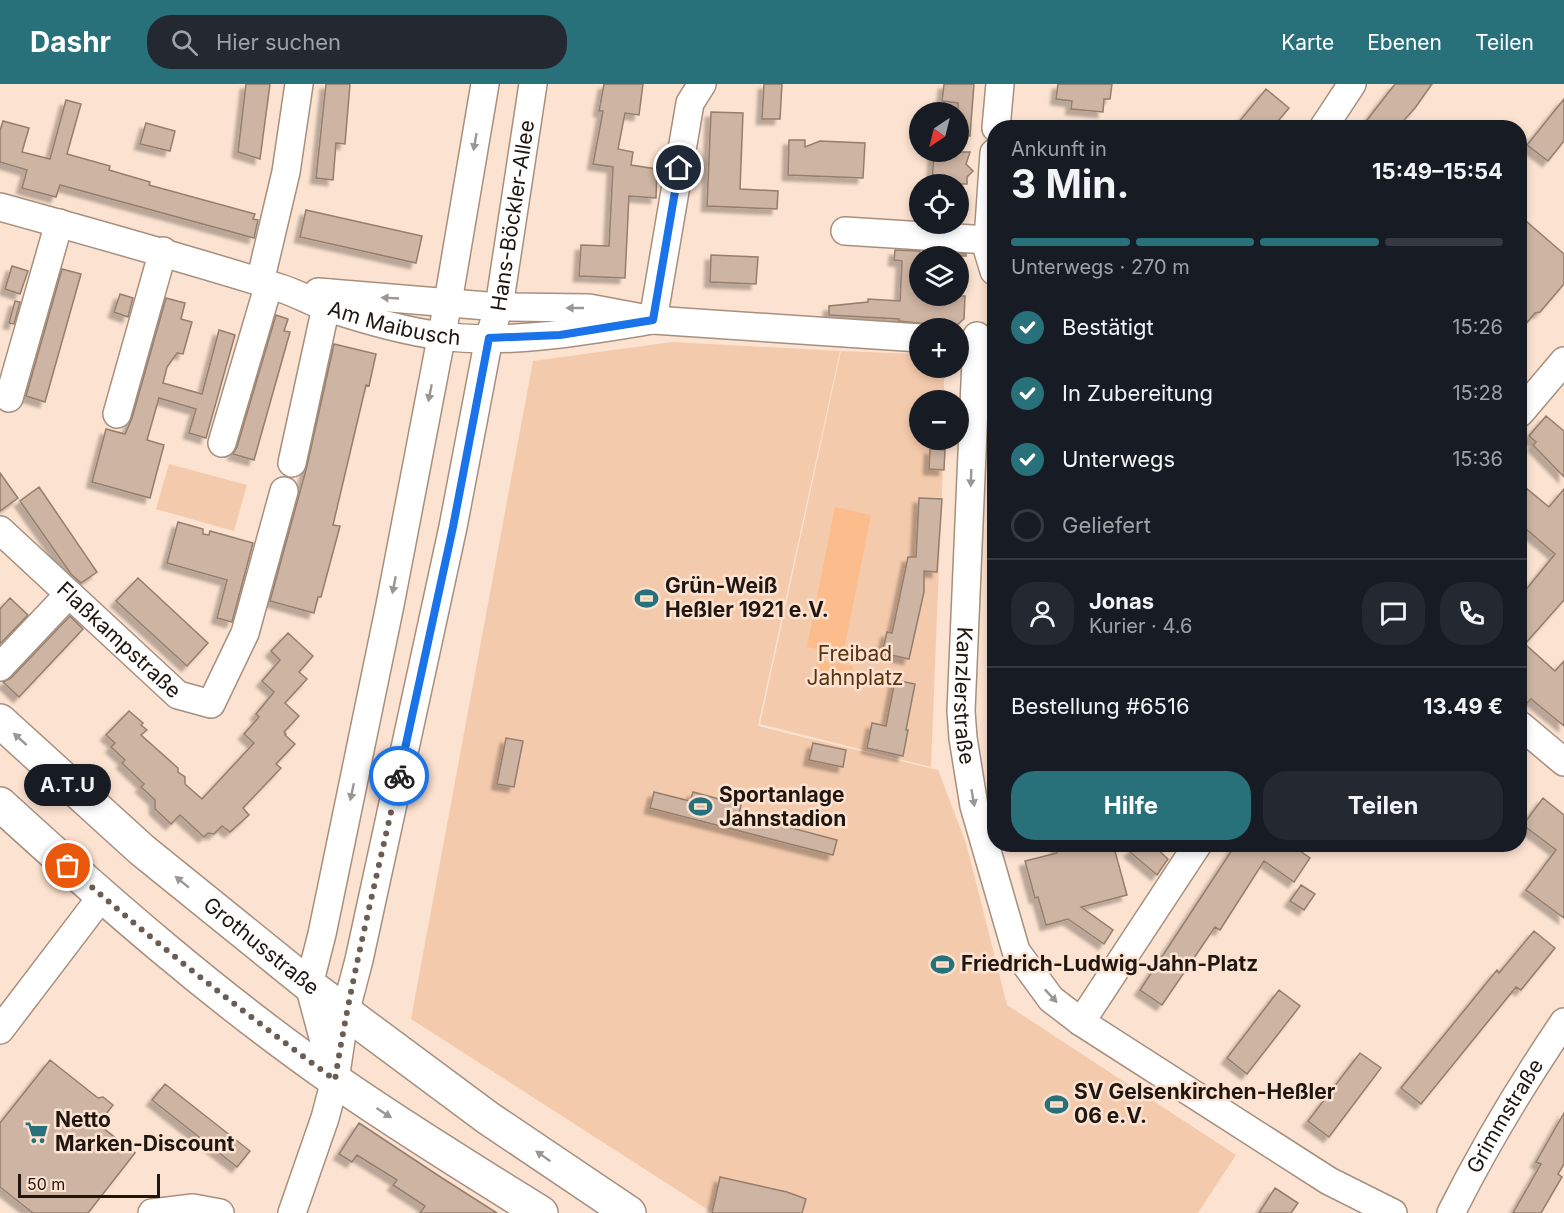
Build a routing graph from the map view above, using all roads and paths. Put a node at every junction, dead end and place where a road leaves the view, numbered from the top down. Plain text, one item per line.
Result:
1 (299, 84) edge
2 (485, 84) edge
3 (533, 84) edge
4 (702, 84) edge
5 (1000, 84) edge
6 (1352, 84) edge
7 (997, 120) edge
8 (1328, 120) edge
9 (0, 207) edge
10 (59, 223) junction
11 (845, 231) dead end
12 (987, 240) edge
13 (164, 251) junction
14 (271, 285) junction
15 (327, 300) junction
16 (448, 302) junction
17 (499, 307) junction
18 (653, 320) junction
19 (977, 334) edge
20 (441, 336) junction
21 (909, 337) edge
22 (489, 338) junction
23 (1560, 373) edge
24 (9, 398) dead end
25 (1527, 406) edge
26 (117, 414) dead end
27 (222, 443) dead end
28 (292, 463) dead end
29 (284, 491) dead end
30 (0, 530) edge
31 (69, 594) junction
32 (0, 667) edge
33 (0, 721) edge
34 (1527, 731) edge
35 (1564, 762) edge
36 (0, 804) edge
37 (987, 851) edge
38 (987, 852) edge
39 (1193, 852) edge
40 (102, 896) junction
41 (309, 985) junction
42 (345, 1013) junction
43 (1081, 1022) junction
44 (1564, 1022) edge
45 (0, 1030) edge
46 (335, 1080) junction
47 (152, 1213) edge
48 (220, 1213) edge
49 (292, 1213) edge
50 (542, 1213) edge
51 (629, 1213) edge
52 (1393, 1213) edge
53 (1451, 1213) edge

1 - 14 street
2 -> 16 street
3 - 17 street, Hans-Böckler-Allee
4 - 18 street
5 - 7 street
6 - 8 street
9 - 10 street, Am Maibusch
10 - 13 street, Am Maibusch
10 - 24 street
11 - 12 street
13 - 14 street, Am Maibusch
13 - 26 street
14 - 15 street, Am Maibusch
14 - 27 street
16 -> 15 street, Am Maibusch
15 - 20 street, Am Maibusch
15 - 28 street
16 - 17 street, Am Maibusch
16 - 20 street
18 -> 17 street, Am Maibusch
17 - 22 street, Hans-Böckler-Allee
18 - 21 street, Am Maibusch
18 - 22 street, Am Maibusch
19 -> 37 street, Kanzlerstraße
20 - 22 street, Am Maibusch
20 -> 41 street
22 - 42 street, Hans-Böckler-Allee
23 - 25 street
29 - 31 street, Flaßkampstraße
30 - 31 street, Flaßkampstraße
31 - 32 street
41 -> 33 main road, Grothusstraße
34 - 35 street
36 - 40 main road
38 -> 43 street, Kanzlerstraße
39 - 43 street
40 - 45 street
40 - 46 main road
41 - 42 main road, Grothusstraße
41 - 46 street
42 - 46 street, Hans-Böckler-Allee
51 -> 42 main road, Grothusstraße
43 - 52 street, Kanzlerstraße
44 - 53 street, Grimmstraße
46 - 49 street, Hans-Böckler-Allee
46 -> 50 main road
47 - 48 street

